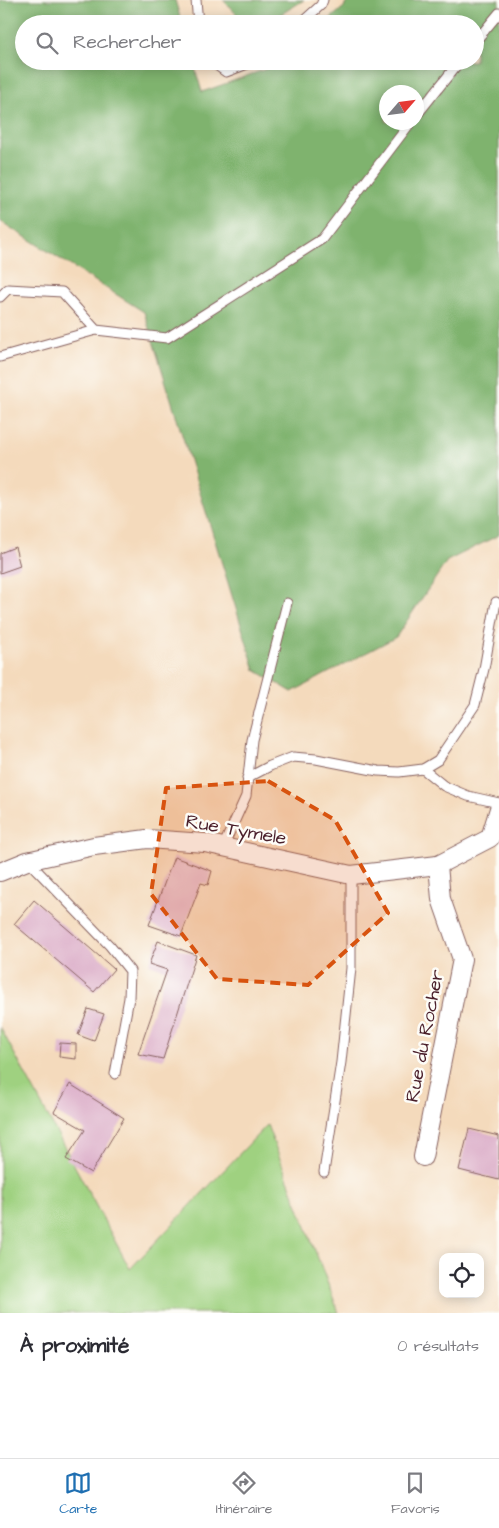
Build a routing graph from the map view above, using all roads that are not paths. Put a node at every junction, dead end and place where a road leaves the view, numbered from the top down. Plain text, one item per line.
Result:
1 (196, 0) edge
2 (324, 0) edge
3 (499, 12) edge
4 (197, 15) edge
5 (310, 15) edge
6 (484, 31) edge
7 (453, 70) edge
8 (424, 106) edge
9 (405, 130) edge
10 (0, 297) edge
11 (96, 330) junction
12 (0, 357) edge
13 (287, 602) dead end
14 (496, 602) dead end
15 (423, 769) junction
16 (248, 778) junction
17 (499, 803) edge
18 (499, 809) edge
19 (223, 847) junction
20 (27, 860) junction
21 (438, 865) junction
22 (0, 872) edge
23 (350, 875) junction
24 (115, 1074) dead end
25 (423, 1158) dead end
26 (324, 1172) dead end

1 - 4 lane
2 - 5 lane
3 - 6 lane
7 - 8 lane
9 - 11 lane
10 - 11 lane
11 - 12 lane
13 - 16 lane
14 - 15 lane
15 - 16 lane
15 - 17 lane
16 - 19 lane
18 - 21 street
19 - 20 street, Rue Tymele
19 - 23 street, Rue Tymele
20 - 22 street, Rue Tymele
20 - 24 lane
21 - 23 street, Rue Tymele
21 - 25 street, Rue du Rocher
23 - 26 lane

